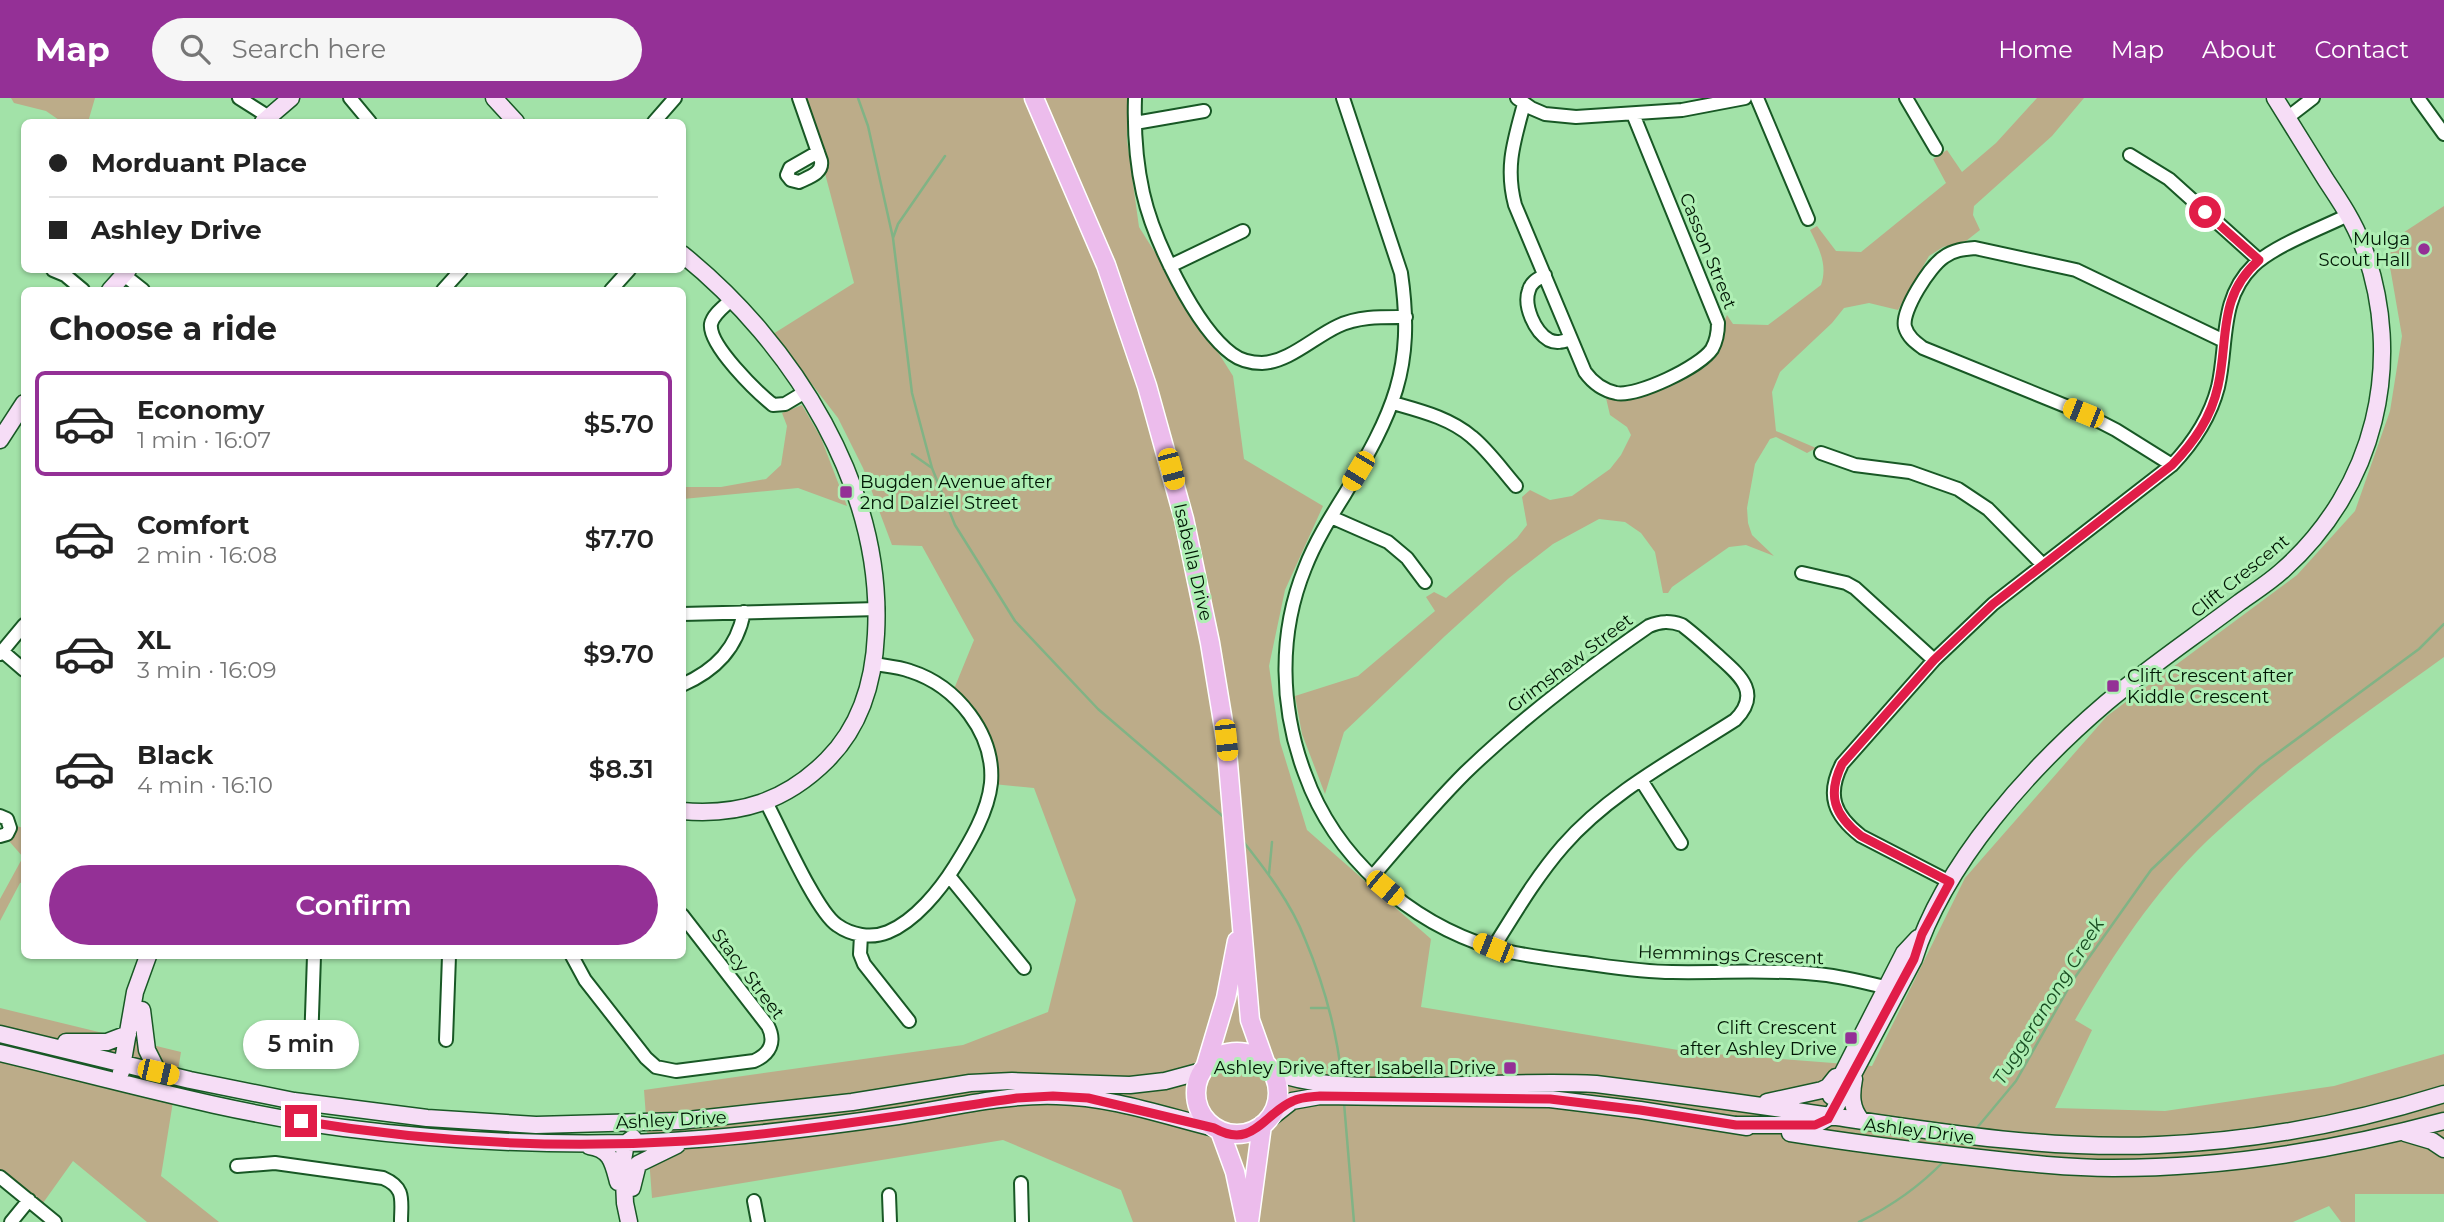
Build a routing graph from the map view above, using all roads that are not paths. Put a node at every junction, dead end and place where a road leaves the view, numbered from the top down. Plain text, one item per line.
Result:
1 (239, 98) edge
2 (291, 98) edge
3 (350, 98) edge
4 (494, 98) edge
5 (675, 98) edge
6 (799, 98) edge
7 (1034, 98) edge
8 (1135, 98) edge
9 (1343, 98) edge
10 (1745, 98) edge
11 (1757, 98) edge
12 (1906, 98) edge
13 (2274, 98) edge
14 (2313, 98) edge
15 (2417, 98) edge
16 (1521, 101) edge
17 (1204, 111) dead end
18 (1633, 114) junction
19 (2287, 118) junction
20 (265, 119) edge
21 (267, 119) edge
22 (368, 119) edge
23 (513, 119) edge
24 (657, 119) edge
25 (1135, 123) junction
26 (2444, 134) edge
27 (1936, 149) dead end
28 (818, 152) dead end
29 (2130, 155) dead end
30 (2348, 215) junction
31 (1808, 219) dead end
32 (1243, 231) dead end
33 (686, 258) edge
34 (2259, 260) junction
35 (1170, 266) junction
36 (60, 273) edge
37 (125, 273) edge
38 (127, 273) edge
39 (458, 273) edge
40 (626, 273) edge
41 (1545, 275) junction
42 (79, 287) edge
43 (113, 287) edge
44 (140, 287) edge
45 (446, 287) edge
46 (614, 287) edge
47 (732, 299) junction
48 (1406, 317) junction
49 (1571, 339) junction
50 (2224, 341) junction
51 (805, 392) junction
52 (1393, 402) junction
53 (21, 407) edge
54 (0, 439) edge
55 (1821, 453) dead end
56 (2172, 465) junction
57 (1516, 486) dead end
58 (1331, 517) junction
59 (2043, 565) junction
60 (1802, 573) dead end
61 (1425, 582) dead end
62 (878, 609) junction
63 (744, 612) junction
64 (686, 614) edge
65 (21, 629) edge
66 (1, 652) edge
67 (1934, 660) junction
68 (874, 664) junction
69 (21, 668) edge
70 (686, 683) edge
71 (1641, 780) junction
72 (766, 802) junction
73 (686, 811) edge
74 (0, 816) edge
75 (0, 836) edge
76 (1681, 843) dead end
77 (949, 876) junction
78 (1372, 877) junction
79 (1950, 882) junction
80 (686, 920) edge
81 (1241, 924) junction
82 (861, 935) junction
83 (1493, 948) junction
84 (147, 959) edge
85 (147, 959) edge
86 (314, 959) edge
87 (449, 959) edge
88 (574, 959) edge
89 (1024, 968) dead end
90 (1892, 989) junction
91 (142, 1010) junction
92 (909, 1021) dead end
93 (0, 1034) edge
94 (128, 1034) junction
95 (446, 1040) dead end
96 (311, 1045) dead end
97 (0, 1053) edge
98 (1853, 1064) junction
99 (127, 1065) junction
100 (1204, 1068) junction
101 (1269, 1068) junction
102 (158, 1072) junction
103 (124, 1083) junction
104 (1320, 1090) junction
105 (1376, 1092) junction
106 (2444, 1094) edge
107 (852, 1102) junction
108 (1755, 1105) junction
109 (2407, 1106) junction
110 (1826, 1117) junction
111 (426, 1118) junction
112 (2444, 1119) edge
113 (1861, 1120) junction
114 (1265, 1123) junction
115 (1736, 1125) junction
116 (1217, 1129) junction
117 (2402, 1132) junction
118 (685, 1141) junction
119 (573, 1143) junction
120 (626, 1143) junction
121 (1863, 1144) junction
122 (2444, 1149) edge
123 (237, 1166) dead end
124 (0, 1177) edge
125 (1021, 1183) dead end
126 (632, 1188) junction
127 (889, 1195) dead end
128 (29, 1200) junction
129 (754, 1201) dead end
130 (627, 1214) edge
131 (11, 1222) edge
132 (55, 1222) edge
133 (401, 1222) edge
134 (758, 1222) edge
135 (890, 1222) edge
136 (1022, 1222) edge
137 (1247, 1222) edge

1 - 20 street
2 - 21 main road
3 - 22 street
4 - 23 main road
5 - 24 street
6 - 28 street
7 - 81 main road, Isabella Drive
8 - 25 street
9 - 48 street, Hemmings Crescent
10 - 18 street
11 - 31 street
12 - 27 street
13 - 19 main road, Clift Crescent
14 - 19 street
15 - 26 street
16 - 18 street
16 - 41 street, Casson Street
17 - 25 street
18 - 49 street, Casson Street
19 - 30 main road, Clift Crescent
25 - 35 street
29 - 34 street
30 - 34 street
30 - 79 main road, Clift Crescent
32 - 35 street
33 - 47 main road
34 - 50 street
35 - 48 street
36 - 42 street
37 - 43 main road
38 - 44 street
39 - 45 street
40 - 46 street
41 - 49 street, Casson Street
41 - 49 street
47 - 51 main road
47 - 51 street
48 - 52 street, Hemmings Crescent
50 - 56 street
50 - 56 street
51 - 62 main road
52 - 57 street
52 - 58 street, Hemmings Crescent
53 - 54 main road
55 - 59 street
56 - 59 street
58 - 61 street
58 - 78 street, Hemmings Crescent
59 - 67 street
60 - 67 street
62 - 63 street
62 - 68 main road
63 - 64 street
63 - 70 street
65 - 66 street
66 - 69 street
67 - 79 street
68 - 72 main road
68 - 77 street
71 - 76 street
71 - 78 street, Grimshaw Street
71 - 83 street, Grimshaw Street
72 - 73 main road
72 - 82 street
74 - 75 street
77 - 82 street
77 - 89 street
78 - 83 street, Hemmings Crescent
79 - 90 main road, Clift Crescent
80 - 88 street, Stacy Street
81 - 100 main road, Isabella Drive
81 - 101 main road, Isabella Drive
82 - 92 street
83 - 90 street, Hemmings Crescent
84 - 91 main road
85 - 94 main road
86 - 96 street
87 - 95 street
90 - 98 main road, Clift Crescent
91 - 99 main road
91 - 102 main road
93 - 94 main road
93 - 99 main road, Ashley Drive
94 - 99 main road
97 - 103 main road, Ashley Drive
98 - 108 main road
98 - 110 main road, Clift Crescent
98 - 113 main road
99 - 102 main road, Ashley Drive
99 - 103 main road
100 - 101 main road
100 - 107 main road, Ashley Drive
100 - 116 main road
101 - 104 main road, Ashley Drive
101 - 114 main road
102 - 111 main road, Ashley Drive
103 - 119 main road, Ashley Drive
104 - 105 main road, Ashley Drive
104 - 114 main road, Ashley Drive
105 - 108 main road, Ashley Drive
105 - 115 main road, Ashley Drive
106 - 109 main road, Ashley Drive
107 - 111 main road, Ashley Drive
107 - 120 main road
108 - 110 main road, Ashley Drive
109 - 112 main road
109 - 113 main road, Ashley Drive
110 - 113 main road, Ashley Drive
110 - 115 main road
110 - 121 main road
111 - 120 main road
112 - 117 main road, Ashley Drive
114 - 116 main road
114 - 137 main road
115 - 121 main road, Ashley Drive
116 - 118 main road, Ashley Drive
116 - 137 main road
117 - 121 main road, Ashley Drive
117 - 122 main road
118 - 120 main road, Ashley Drive
118 - 126 main road
119 - 120 main road, Ashley Drive
119 - 130 main road
120 - 126 main road
120 - 130 main road
123 - 133 street
124 - 128 street
125 - 136 street
126 - 130 main road
127 - 135 street
128 - 131 street
128 - 132 street
129 - 134 street

